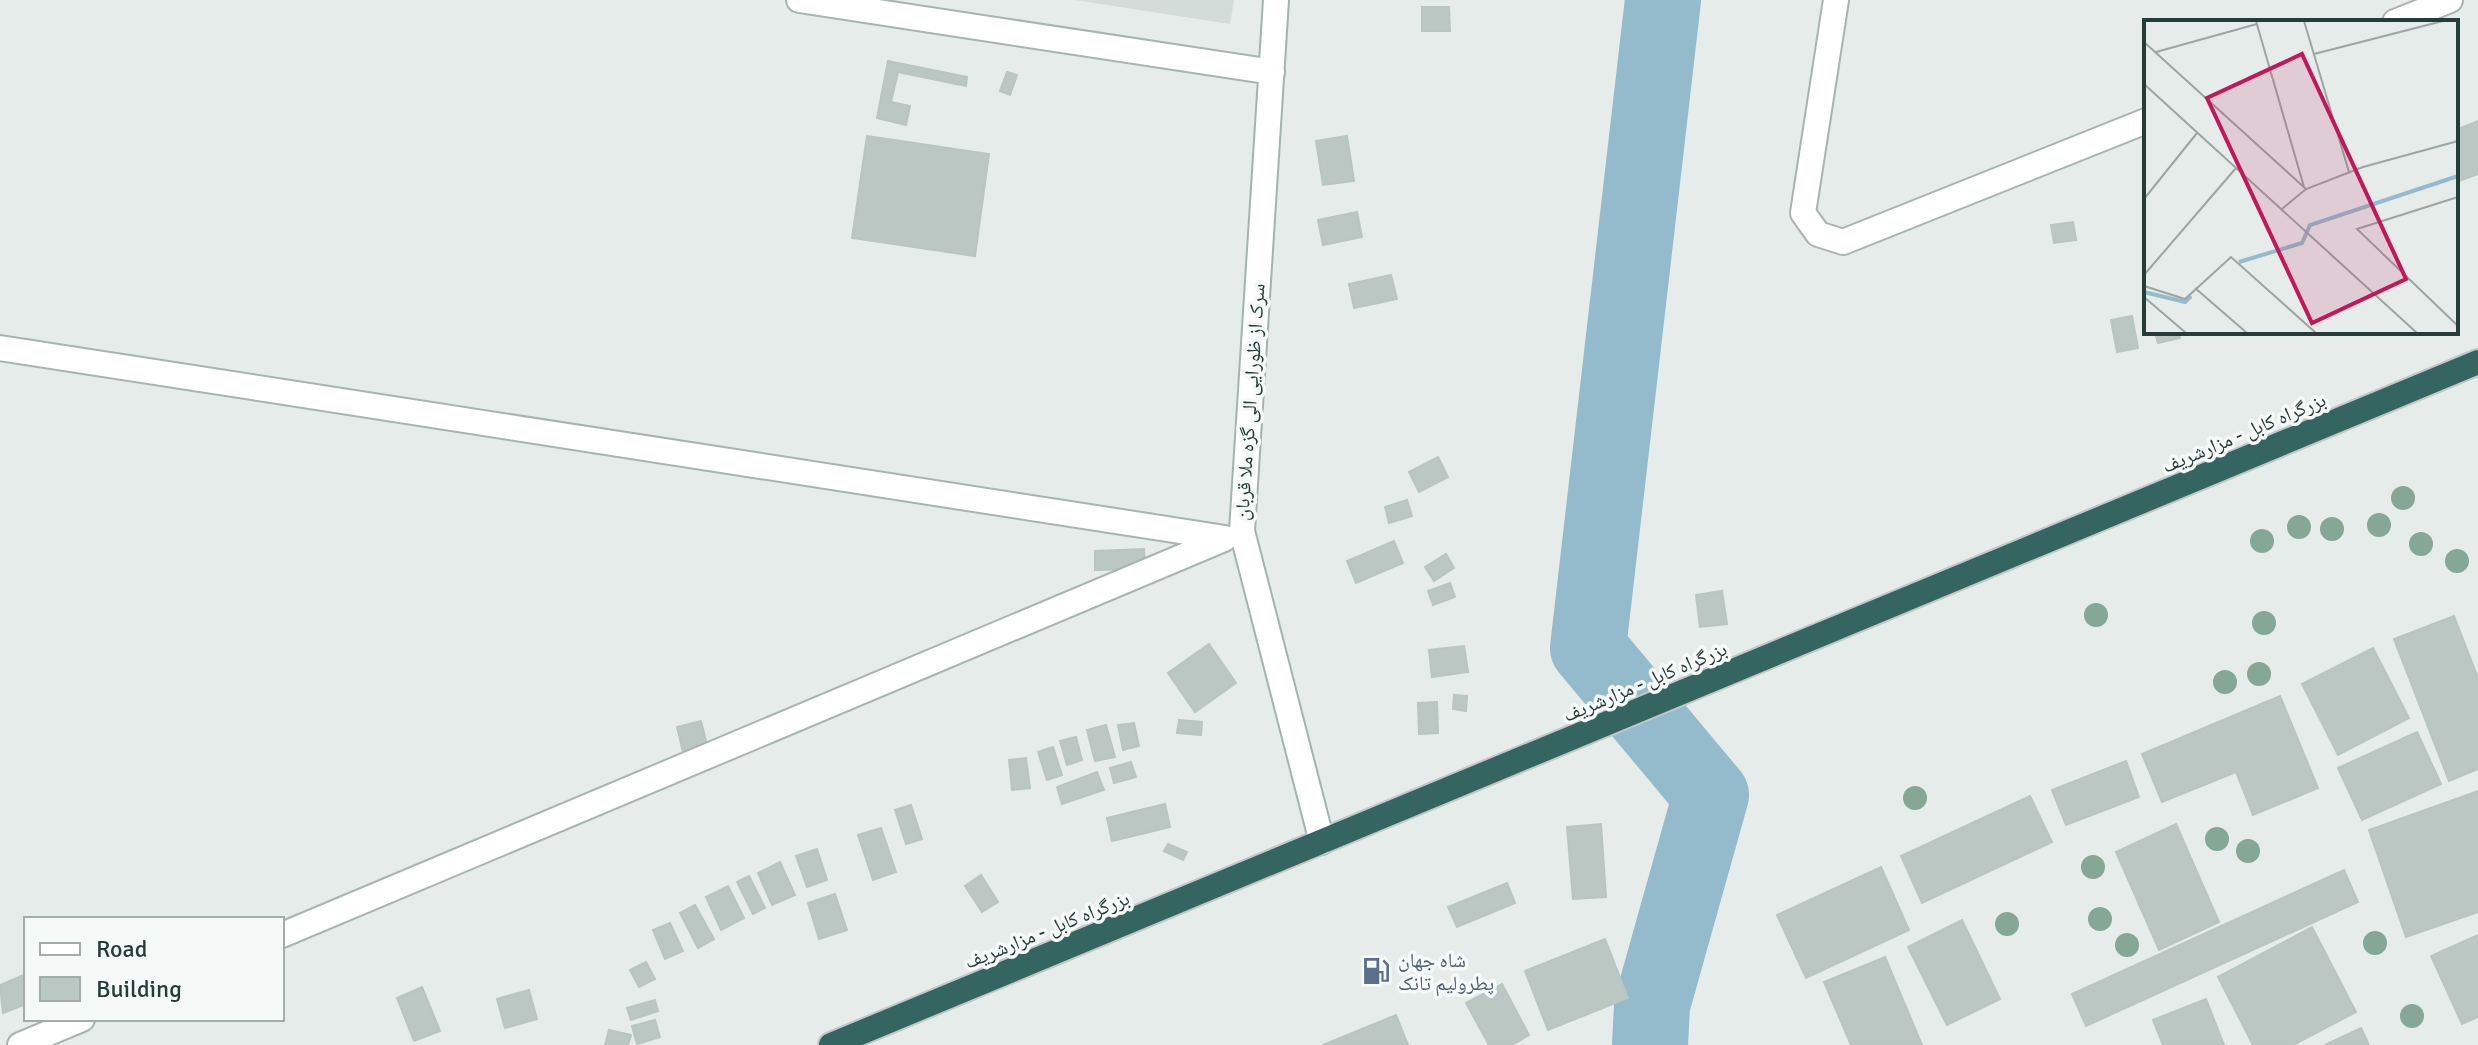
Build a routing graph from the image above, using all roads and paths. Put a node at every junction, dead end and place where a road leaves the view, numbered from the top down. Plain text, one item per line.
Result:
1 (799, 0) edge
2 (1276, 0) edge
3 (1836, 0) edge
4 (2450, 0) edge
5 (2400, 20) edge
6 (1272, 72) junction
7 (2144, 122) edge
8 (0, 348) edge
9 (2478, 362) edge
10 (1233, 535) junction
11 (1322, 842) junction
12 (284, 934) edge
13 (77, 1021) edge
14 (20, 1045) edge
15 (831, 1045) edge

1 - 6 street
2 - 6 street, سرک از ظورایی الی گزه ملا قربان
3 - 7 street
4 - 5 street
6 - 10 street, سرک از ظورایی الی گزه ملا قربان
8 - 10 street
9 - 11 highway, بزرگراه کابل - مزارشریف
10 - 11 street, سرک از ظورایی الی گزه ملا قربان
10 - 12 street
11 - 15 highway, بزرگراه کابل - مزارشریف
13 - 14 street

